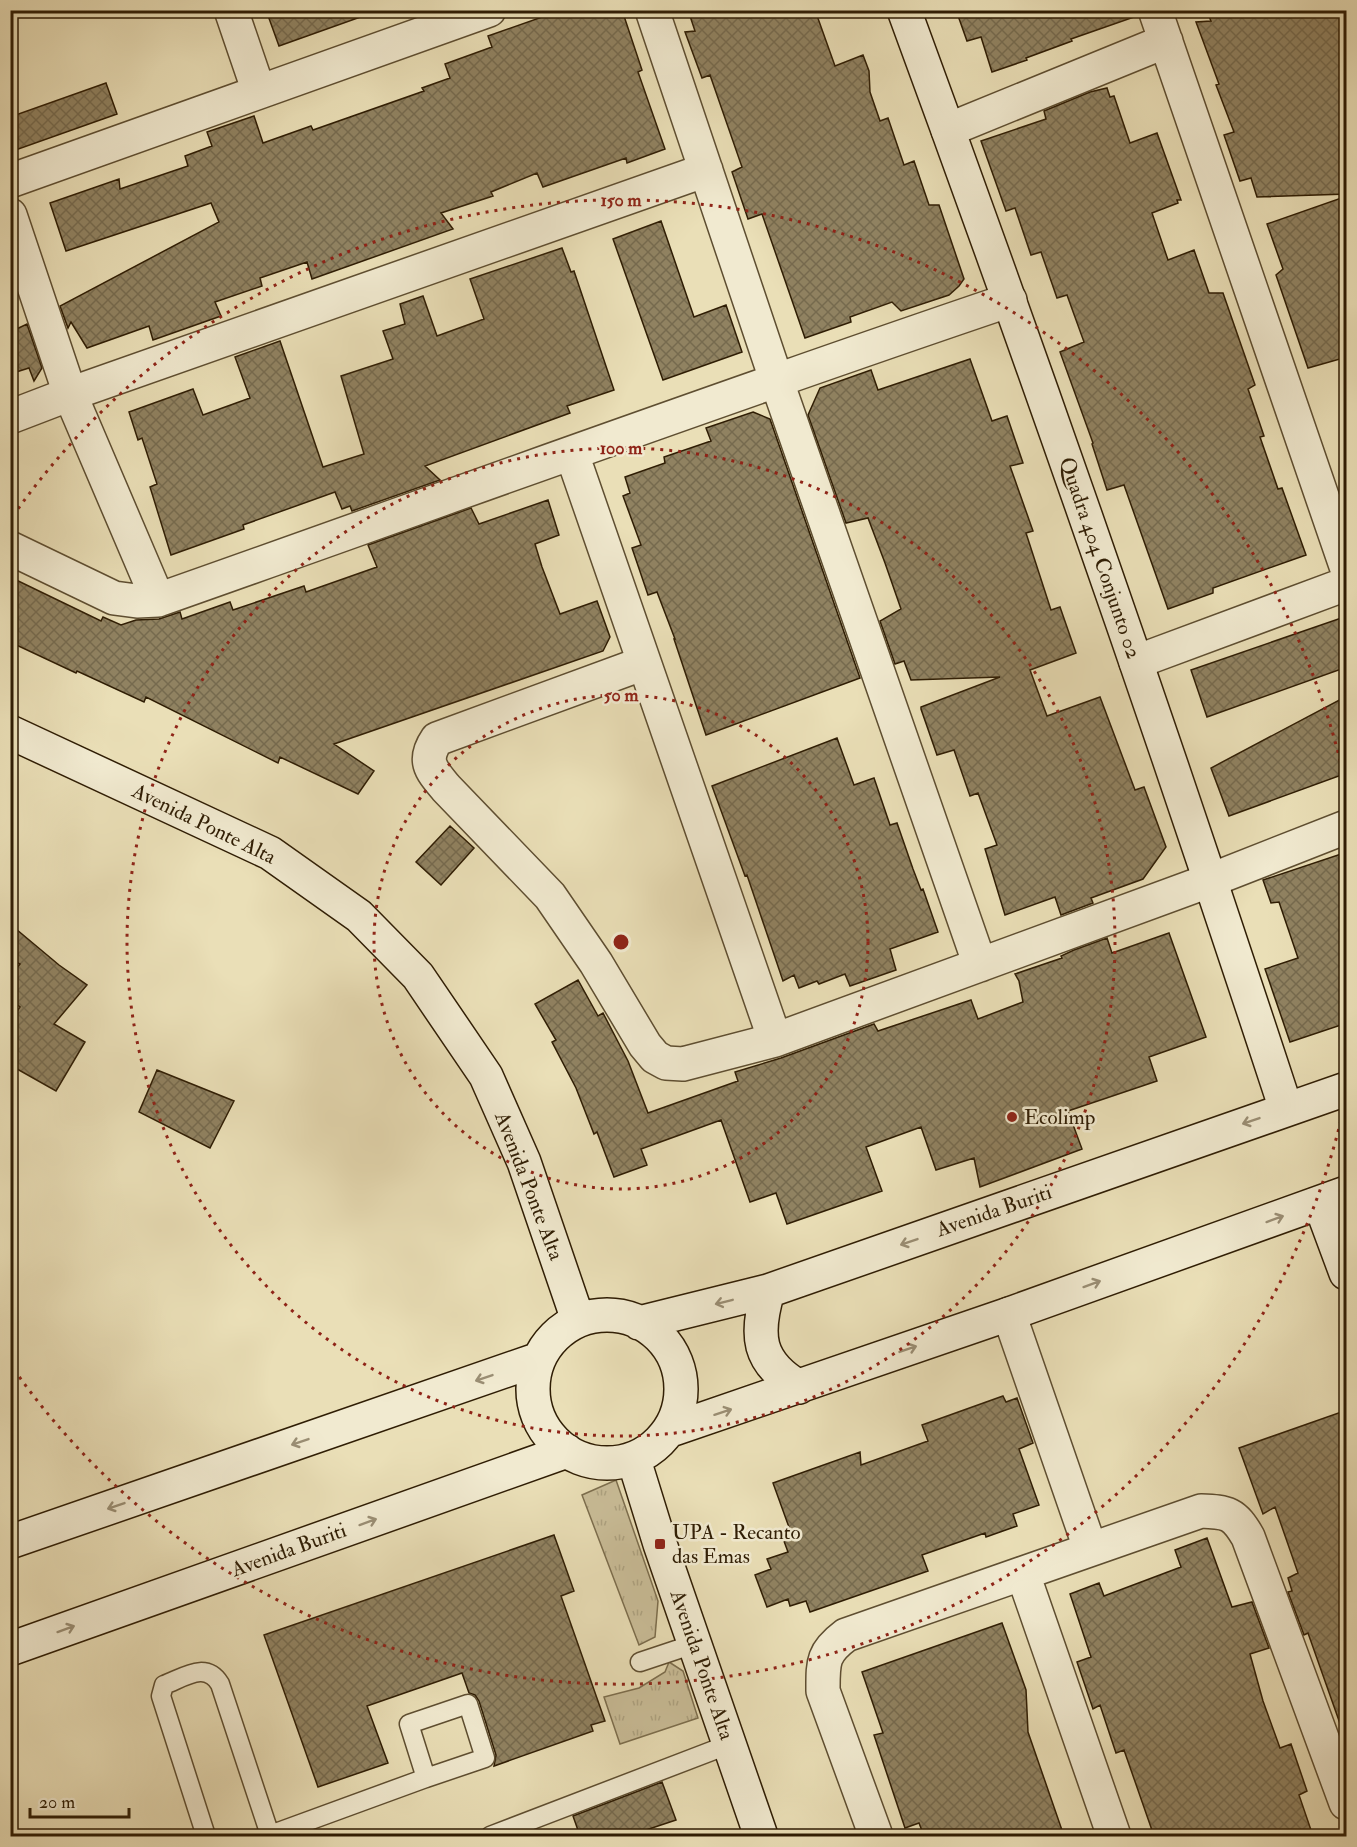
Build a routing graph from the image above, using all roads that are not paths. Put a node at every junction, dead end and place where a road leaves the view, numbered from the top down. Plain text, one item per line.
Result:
1 (231, 10) edge
2 (489, 10) edge
3 (652, 10) edge
4 (904, 10) edge
5 (1155, 10) edge
6 (1166, 41) junction
7 (259, 92) junction
8 (948, 130) junction
9 (706, 170) junction
10 (10, 181) edge
11 (10, 215) edge
12 (1010, 300) junction
13 (776, 379) junction
14 (70, 394) junction
15 (10, 417) edge
16 (572, 454) junction
17 (10, 548) edge
18 (1347, 566) edge
19 (1347, 584) edge
20 (158, 600) junction
21 (1136, 662) junction
22 (644, 663) junction
23 (10, 732) edge
24 (1347, 827) edge
25 (1211, 880) junction
26 (980, 965) junction
27 (775, 1040) junction
28 (1347, 1089) edge
29 (1286, 1109) junction
30 (1333, 1198) edge
31 (1347, 1273) edge
32 (768, 1291) junction
33 (1009, 1314) junction
34 (578, 1320) junction
35 (639, 1323) junction
36 (539, 1359) junction
37 (799, 1387) junction
38 (668, 1431) junction
39 (567, 1451) junction
40 (634, 1460) junction
41 (10, 1542) edge
42 (1090, 1548) junction
43 (1023, 1574) junction
44 (694, 1644) junction
45 (10, 1648) edge
46 (640, 1662) dead end
47 (730, 1744) junction
48 (426, 1778) junction
49 (1347, 1803) edge
50 (206, 1836) edge
51 (268, 1836) edge
52 (490, 1836) edge
53 (761, 1836) edge
54 (876, 1836) edge
55 (1114, 1836) edge

1 - 7 street
2 - 7 street
3 - 9 street
4 - 8 street, Quadra 404 Conjunto 02
5 - 6 street
6 - 8 street
6 - 18 street
7 - 10 street
8 - 12 street, Quadra 404 Conjunto 02
9 - 13 street
9 - 14 street
11 - 14 street
12 - 13 street
12 - 21 street, Quadra 404 Conjunto 02
13 - 16 street
13 - 26 street
14 - 15 street
14 - 20 street
16 - 20 street
16 - 22 street
17 - 20 street
19 - 21 street
21 - 25 street, Quadra 404 Conjunto 02
22 - 27 street
22 - 27 street
23 - 34 street, Avenida Ponte Alta
24 - 25 street
25 - 26 street
25 - 29 street, Quadra 404 Conjunto 02
26 - 27 street
28 - 29 street, Avenida Buriti
29 -> 32 street, Avenida Buriti
30 - 31 street
33 -> 30 street, Avenida Buriti
32 -> 35 street, Avenida Buriti
32 - 37 street
37 -> 33 street, Avenida Buriti
33 - 42 street
34 - 35 street, Avenida Buriti
34 - 36 street, Avenida Buriti
35 - 38 street, Avenida Buriti
36 - 39 street, Avenida Buriti
36 -> 41 street
38 -> 37 street, Avenida Buriti
38 - 40 street, Avenida Buriti
39 - 40 street, Avenida Buriti
45 -> 39 street, Avenida Buriti
40 - 44 street, Avenida Ponte Alta
42 - 43 street
42 - 49 street
43 - 54 street
43 - 55 street
44 - 46 lane
44 - 47 street, Avenida Ponte Alta
47 - 52 lane
47 - 53 street, Avenida Ponte Alta
48 - 48 lane
48 - 51 lane
50 - 51 lane

